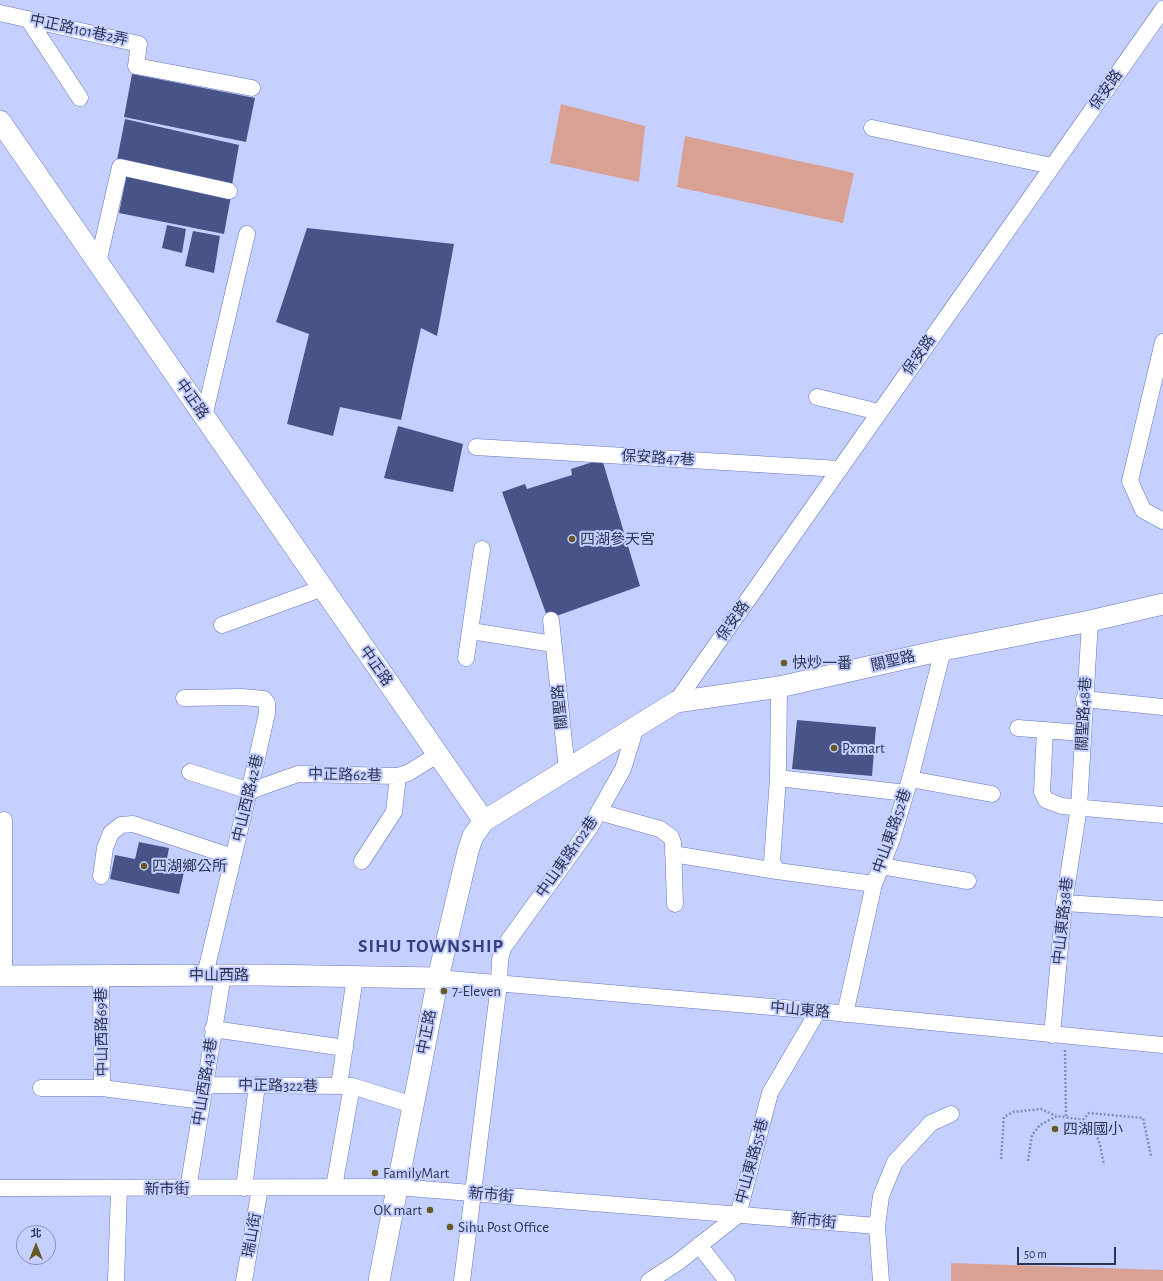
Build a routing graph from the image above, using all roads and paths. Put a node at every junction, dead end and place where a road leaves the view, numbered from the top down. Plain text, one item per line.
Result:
1 (1163, 9) edge
2 (0, 13) edge
3 (28, 19) junction
4 (252, 88) dead end
5 (80, 98) dead end
6 (0, 121) edge
7 (872, 128) dead end
8 (1052, 166) junction
9 (229, 191) dead end
10 (247, 234) dead end
11 (98, 263) junction
12 (1163, 342) edge
13 (817, 397) dead end
14 (879, 412) junction
15 (204, 417) junction
16 (476, 447) dead end
17 (839, 469) junction
18 (1163, 521) edge
19 (482, 549) dead end
20 (323, 588) junction
21 (1163, 604) edge
22 (551, 620) dead end
23 (1090, 621) junction
24 (222, 625) dead end
25 (471, 631) junction
26 (553, 644) junction
27 (943, 650) junction
28 (466, 658) dead end
29 (779, 687) junction
30 (184, 698) dead end
31 (1084, 699) junction
32 (676, 702) junction
33 (1163, 707) edge
34 (636, 727) junction
35 (1018, 728) dead end
36 (1045, 730) junction
37 (1082, 733) junction
38 (437, 755) junction
39 (567, 770) junction
40 (190, 772) dead end
41 (398, 776) junction
42 (778, 778) junction
43 (908, 786) junction
44 (250, 791) junction
45 (992, 794) dead end
46 (1079, 807) junction
47 (599, 812) junction
48 (1163, 815) edge
49 (4, 820) dead end
50 (484, 822) junction
51 (2, 846) edge
52 (673, 854) junction
53 (233, 857) junction
54 (362, 861) dead end
55 (881, 866) junction
56 (777, 871) junction
57 (101, 876) dead end
58 (968, 880) dead end
59 (874, 884) junction
60 (1064, 903) junction
61 (675, 904) dead end
62 (1163, 910) edge
63 (2, 976) edge
64 (101, 976) junction
65 (214, 976) junction
66 (355, 977) junction
67 (438, 978) junction
68 (499, 984) junction
69 (818, 1011) junction
70 (845, 1014) junction
71 (213, 1029) junction
72 (1052, 1035) junction
73 (1163, 1045) edge
74 (345, 1048) junction
75 (1065, 1050) dead end
76 (204, 1085) junction
77 (257, 1085) junction
78 (345, 1086) junction
79 (40, 1088) dead end
80 (102, 1088) junction
81 (202, 1101) junction
82 (413, 1105) junction
83 (951, 1114) dead end
84 (1057, 1116) junction
85 (1066, 1117) junction
86 (1083, 1120) junction
87 (1151, 1156) dead end
88 (1001, 1159) dead end
89 (1028, 1161) dead end
90 (1104, 1165) dead end
91 (334, 1187) junction
92 (397, 1187) junction
93 (0, 1188) edge
94 (188, 1188) junction
95 (244, 1188) junction
96 (260, 1188) junction
97 (118, 1189) junction
98 (473, 1193) junction
99 (738, 1215) junction
100 (877, 1226) junction
101 (699, 1245) junction
102 (116, 1281) edge
103 (244, 1281) edge
104 (379, 1281) edge
105 (462, 1281) edge
106 (649, 1281) edge
107 (727, 1281) edge
108 (881, 1281) edge

1 - 8 street, 保安路
2 - 3 street, 中正路101巷2弄
3 - 4 street, 中正路101巷2弄
3 - 5 street
6 - 11 main road, 中正路
7 - 8 street
8 - 14 street, 保安路
9 - 11 street
10 - 15 street
11 - 15 main road, 中正路
12 - 18 street
13 - 14 street
14 - 17 street, 保安路
15 - 20 main road, 中正路
16 - 17 street, 保安路47巷
17 - 32 street, 保安路
19 - 25 street
20 - 24 street
20 - 38 main road, 中正路
21 - 23 main road, 關聖路
22 - 26 street, 關聖路
23 - 27 main road, 關聖路
23 - 31 street, 關聖路48巷
25 - 26 street
25 - 28 street
26 - 39 street, 關聖路
27 - 29 main road, 關聖路
27 - 43 street, 中山東路52巷
29 - 32 main road, 關聖路
29 - 42 street
30 - 44 street, 中山西路42巷
31 - 33 street
31 - 37 street, 關聖路48巷
32 - 34 main road, 關聖路
34 - 39 main road, 關聖路
34 - 47 street, 中山東路102巷
35 - 36 street
36 - 37 street
36 - 46 street
37 - 46 street, 關聖路48巷
38 - 41 street, 中正路62巷
38 - 50 main road, 中正路
39 - 50 main road, 關聖路
40 - 44 street
41 - 44 street, 中正路62巷
41 - 54 street
42 - 43 street
42 - 56 street
43 - 45 street
43 - 55 street, 中山東路52巷
44 - 53 street, 中山西路42巷
46 - 48 street
46 - 60 street, 中山東路38巷
47 - 52 street
47 - 68 street, 中山東路102巷
49 - 51 street
50 - 67 main road, 中正路
51 - 63 street
52 - 56 street
52 - 61 street
53 - 57 street
53 - 65 street, 中山西路42巷
55 - 58 street
55 - 59 street, 中山東路52巷
56 - 59 street
59 - 70 street, 中山東路52巷
60 - 62 street
60 - 72 street, 中山東路38巷
63 - 64 main road, 中山西路
64 - 65 main road, 中山西路
64 - 80 street, 中山西路69巷
65 - 66 main road, 中山西路
65 - 71 street, 中山西路43巷
66 - 67 main road, 中山西路
66 - 74 street
67 - 68 street, 中山東路
67 - 82 main road, 中正路
68 - 69 street, 中山東路
68 - 98 street, 中山東路102巷
69 - 70 street, 中山東路
69 - 99 street, 中山東路55巷
70 - 72 street, 中山東路
71 - 74 street
71 - 76 street, 中山西路43巷
72 - 73 street, 中山東路
74 - 78 street
75 - 85 path
76 - 77 street, 中正路322巷
76 - 81 street, 中山西路43巷
77 - 78 street, 中正路322巷
77 - 95 street
78 - 82 street, 中正路322巷
78 - 91 street
79 - 80 street, 中山西路69巷
80 - 81 street, 中山西路69巷
81 - 94 street, 中山西路43巷
82 - 92 main road, 中正路
83 - 100 street
84 - 85 path
84 - 88 path
84 - 89 path
85 - 86 path
86 - 87 path
86 - 90 path
91 - 92 street, 新市街
91 - 96 street, 新市街
92 - 98 street, 新市街
92 - 104 main road, 中正路
93 - 97 street, 新市街
94 - 95 street, 新市街
94 - 97 street, 新市街
95 - 96 street, 新市街
96 - 103 street, 瑞山街
97 - 102 street
98 - 99 street, 新市街
98 - 105 street, 中山東路102巷
99 - 100 street, 新市街
99 - 101 street, 中山東路55巷
100 - 108 street
101 - 106 street, 中山東路55巷
101 - 107 street

